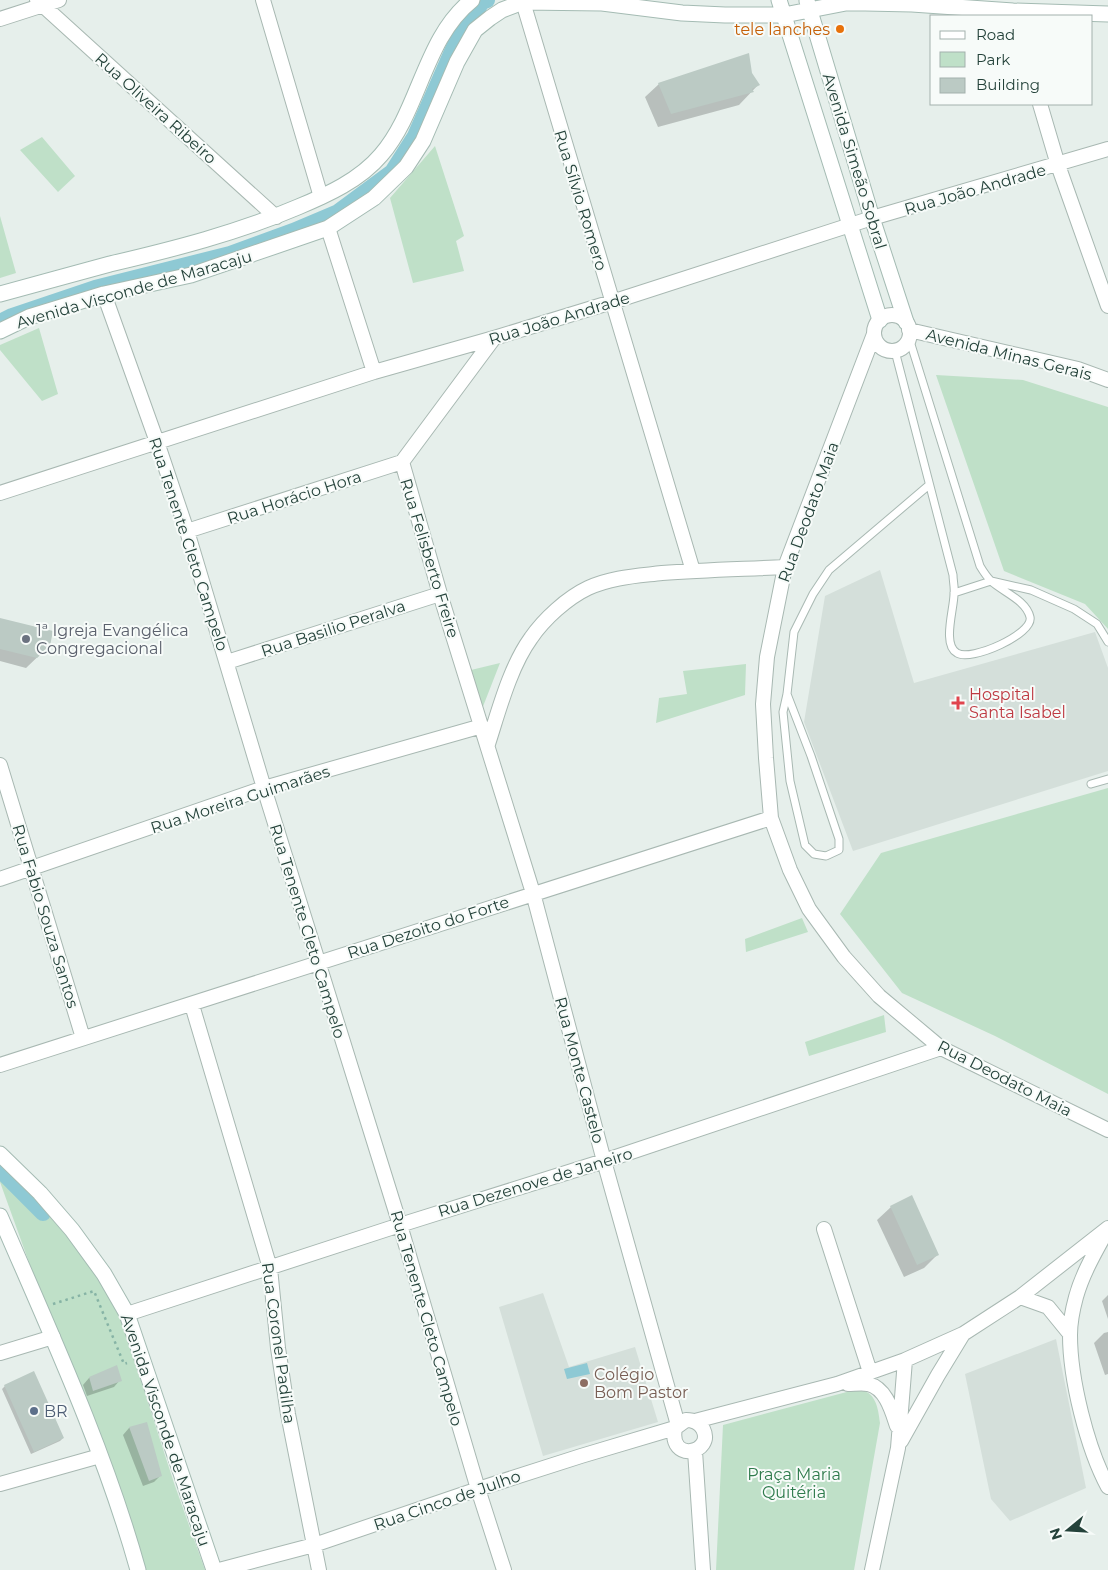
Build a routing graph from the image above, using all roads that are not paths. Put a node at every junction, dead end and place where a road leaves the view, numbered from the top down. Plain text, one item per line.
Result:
1 (59, 0) edge
2 (263, 0) edge
3 (472, 0) edge
4 (779, 0) edge
5 (40, 2) edge
6 (523, 2) junction
7 (808, 4) edge
8 (1012, 8) edge
9 (1108, 14) edge
10 (784, 15) junction
11 (0, 19) edge
12 (1040, 105) edge
13 (1108, 149) edge
14 (1058, 164) junction
15 (321, 198) junction
16 (276, 217) junction
17 (872, 218) junction
18 (850, 226) junction
19 (328, 228) junction
20 (0, 294) edge
21 (104, 294) junction
22 (612, 302) junction
23 (1108, 306) edge
24 (877, 327) junction
25 (908, 330) junction
26 (0, 331) edge
27 (494, 338) junction
28 (895, 351) junction
29 (374, 372) junction
30 (1108, 380) edge
31 (157, 442) junction
32 (402, 462) junction
33 (928, 485) junction
34 (4, 491) edge
35 (187, 532) junction
36 (785, 567) junction
37 (693, 571) junction
38 (991, 581) junction
39 (954, 593) junction
40 (440, 594) junction
41 (1108, 642) edge
42 (227, 662) junction
43 (787, 694) junction
44 (482, 726) junction
45 (488, 744) junction
46 (0, 766) edge
47 (1108, 779) edge
48 (1091, 784) dead end
49 (264, 788) junction
50 (771, 818) junction
51 (32, 868) junction
52 (0, 879) edge
53 (533, 893) junction
54 (318, 962) junction
55 (192, 1005) junction
56 (83, 1038) junction
57 (941, 1048) junction
58 (0, 1065) edge
59 (1108, 1130) edge
60 (0, 1154) edge
61 (604, 1161) junction
62 (0, 1216) edge
63 (400, 1225) junction
64 (824, 1229) dead end
65 (1108, 1229) edge
66 (270, 1268) junction
67 (1020, 1297) junction
68 (127, 1314) junction
69 (963, 1334) junction
70 (1070, 1334) junction
71 (53, 1337) junction
72 (0, 1353) edge
73 (904, 1360) junction
74 (870, 1372) junction
75 (837, 1384) junction
76 (695, 1421) junction
77 (676, 1427) junction
78 (899, 1441) junction
79 (695, 1451) junction
80 (100, 1456) junction
81 (0, 1484) edge
82 (1108, 1487) edge
83 (478, 1489) junction
84 (314, 1545) junction
85 (138, 1570) edge
86 (214, 1570) edge
87 (220, 1570) edge
88 (319, 1570) edge
89 (504, 1570) edge
90 (703, 1570) edge
91 (872, 1570) edge

1 - 5 street
2 - 15 street
3 - 15 main road, Avenida Visconde de Maracaju
4 - 10 main road, Avenida Simeão Sobral
5 - 11 street
5 - 16 street, Rua Oliveira Ribeiro
6 - 10 main road, Avenida Visconde de Maracaju
6 - 19 main road, Avenida Visconde de Maracaju
6 - 22 street, Rua Sílvio Romero
7 - 8 main road, Avenida Visconde de Maracaju
7 - 10 main road, Avenida Visconde de Maracaju
7 - 17 main road, Avenida Simeão Sobral
8 - 9 main road, Avenida Visconde de Maracaju
10 - 18 main road, Avenida Simeão Sobral
12 - 14 street
13 - 14 street, Rua João Andrade
14 - 17 street, Rua João Andrade
14 - 23 street
15 - 16 main road, Avenida Visconde de Maracaju
16 - 20 main road, Avenida Visconde de Maracaju
17 - 18 street, Rua João Andrade
17 - 25 main road, Avenida Simeão Sobral
18 - 22 street, Rua João Andrade
18 - 24 main road, Avenida Simeão Sobral
19 - 21 main road, Avenida Visconde de Maracaju
19 - 29 street
21 - 26 main road, Avenida Visconde de Maracaju
21 - 31 street, Rua Tenente Cleto Campelo
22 - 27 street, Rua João Andrade
22 - 37 street, Rua Sílvio Romero
24 - 25 street
24 - 28 street
24 - 36 street, Rua Deodato Maia
25 - 28 street
25 - 30 street, Avenida Minas Gerais
25 - 38 lane
27 - 29 street, Rua João Andrade
27 - 32 street, Rua Felisberto Freire
28 - 33 lane
29 - 31 street, Rua João Andrade
31 - 34 street, Rua João Andrade
31 - 35 street, Rua Tenente Cleto Campelo
32 - 35 street, Rua Horácio Hora
32 - 40 street, Rua Felisberto Freire
33 - 39 lane
33 - 43 lane
35 - 42 street, Rua Tenente Cleto Campelo
36 - 37 street
36 - 50 street, Rua Deodato Maia
37 - 45 street
38 - 39 lane
38 - 39 lane
38 - 41 lane
40 - 42 street, Rua Basilio Peralva
40 - 44 street, Rua Felisberto Freire
42 - 49 street, Rua Tenente Cleto Campelo
43 - 43 lane
44 - 45 street, Rua Felisberto Freire
44 - 49 street, Rua Moreira Guimarães
45 - 53 street, Rua Monte Castelo
46 - 51 street, Rua Fabio Souza Santos
47 - 48 lane
49 - 51 street, Rua Moreira Guimarães
49 - 54 street, Rua Tenente Cleto Campelo
50 - 53 street, Rua Dezoito do Forte
50 - 57 street, Rua Deodato Maia
51 - 52 street, Rua Moreira Guimarães
51 - 56 street, Rua Fabio Souza Santos
53 - 54 street, Rua Dezoito do Forte
53 - 61 street, Rua Monte Castelo
54 - 55 street, Rua Dezoito do Forte
54 - 63 street, Rua Tenente Cleto Campelo
55 - 56 street, Rua Dezoito do Forte
55 - 66 street, Rua Coronel Padilha
56 - 58 street, Rua Dezoito do Forte
57 - 59 street, Rua Deodato Maia
57 - 61 street, Rua Dezenove de Janeiro
60 - 68 main road, Avenida Visconde de Maracaju
61 - 63 street, Rua Dezenove de Janeiro
61 - 77 street, Rua Monte Castelo
62 - 71 main road
63 - 66 street, Rua Dezenove de Janeiro
63 - 83 street, Rua Tenente Cleto Campelo
64 - 74 street
65 - 67 street
65 - 70 street
66 - 68 street, Rua Dezenove de Janeiro
66 - 84 street, Rua Coronel Padilha
67 - 69 street
67 - 70 street
68 - 86 main road, Avenida Visconde de Maracaju
69 - 73 street
69 - 78 street
70 - 82 street
71 - 72 street
71 - 80 main road
73 - 74 street
73 - 78 street
74 - 75 street
75 - 76 street
75 - 78 street
76 - 77 street
76 - 79 street
77 - 79 street
77 - 83 street, Rua Cinco de Julho
78 - 91 street
79 - 90 street
80 - 81 street
80 - 85 main road
83 - 84 street, Rua Cinco de Julho
83 - 89 street, Rua Tenente Cleto Campelo
84 - 87 street, Rua Cinco de Julho
84 - 88 street, Rua Coronel Padilha

